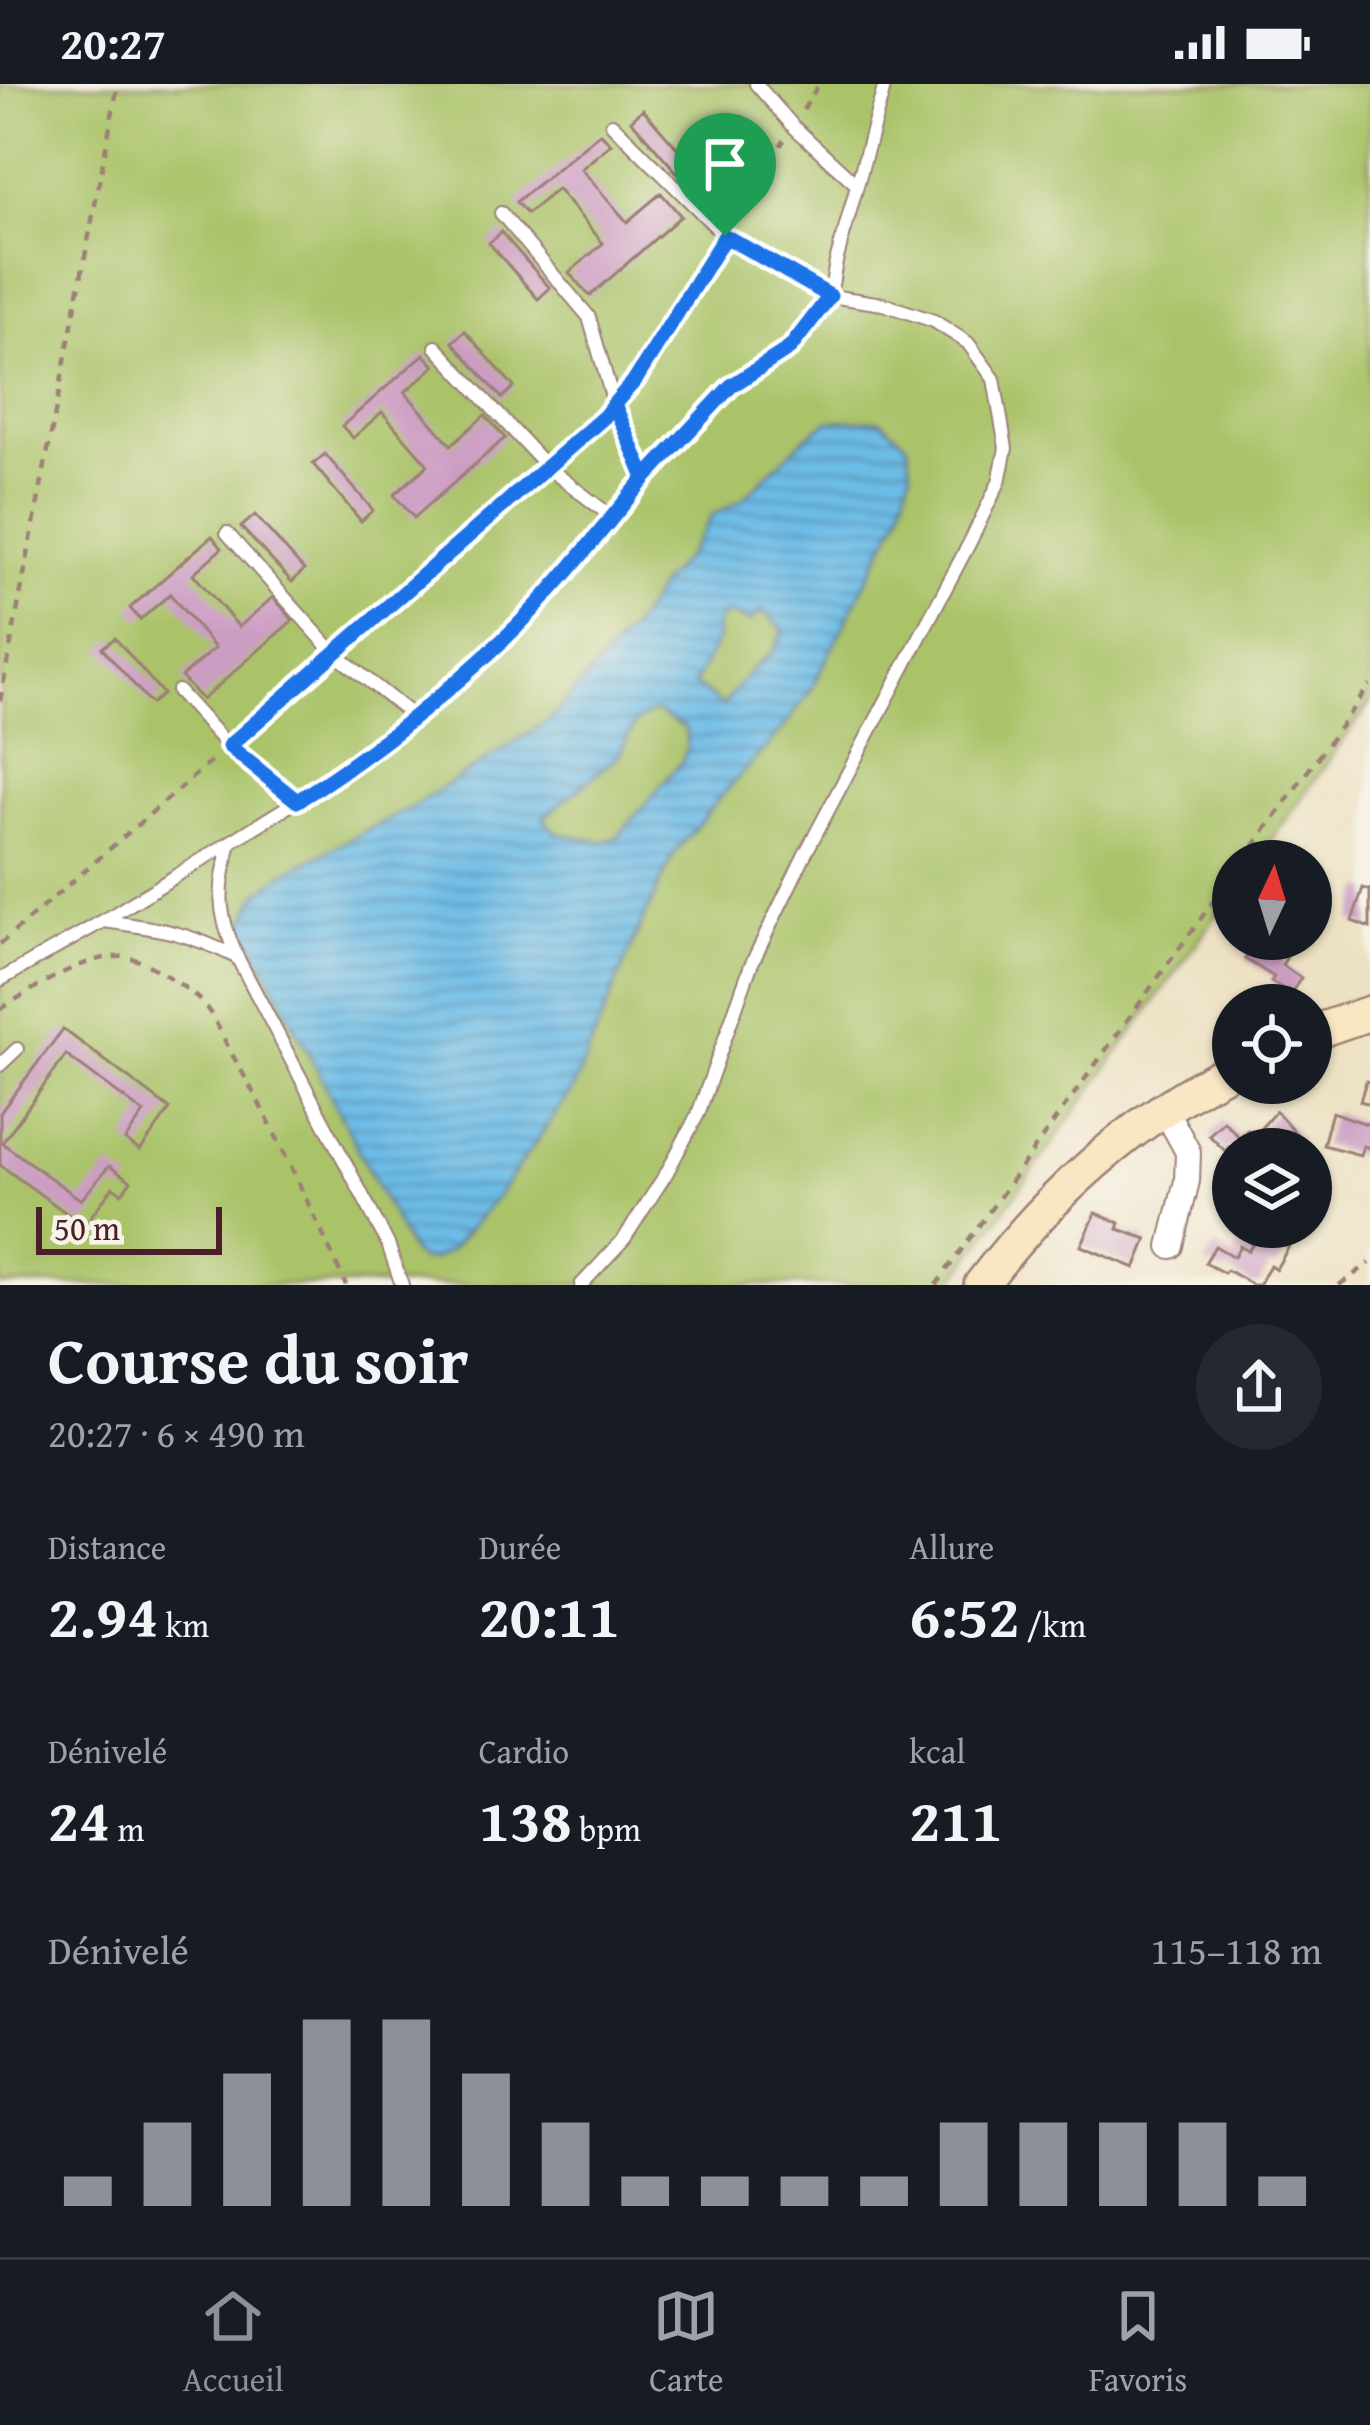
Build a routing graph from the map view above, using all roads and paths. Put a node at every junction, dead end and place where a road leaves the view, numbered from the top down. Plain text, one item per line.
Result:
1 (118, 84) edge
2 (757, 84) edge
3 (819, 84) edge
4 (884, 84) edge
5 (612, 124) dead end
6 (793, 126) junction
7 (857, 185) junction
8 (501, 213) dead end
9 (725, 236) junction
10 (830, 296) junction
11 (436, 347) dead end
12 (614, 404) junction
13 (547, 467) junction
14 (645, 478) junction
15 (612, 517) junction
16 (226, 533) dead end
17 (334, 653) junction
18 (1370, 685) edge
19 (178, 691) dead end
20 (0, 701) edge
21 (414, 717) junction
22 (229, 746) junction
23 (297, 801) junction
24 (1258, 840) edge
25 (230, 842) junction
26 (1212, 903) edge
27 (103, 921) junction
28 (0, 944) edge
29 (237, 957) junction
30 (0, 980) edge
31 (0, 1009) edge
32 (1370, 1013) edge
33 (1332, 1027) edge
34 (17, 1049) dead end
35 (0, 1065) edge
36 (1212, 1081) edge
37 (1164, 1108) junction
38 (1171, 1246) dead end
39 (1370, 1263) edge
40 (346, 1285) edge
41 (403, 1285) edge
42 (581, 1285) edge
43 (937, 1285) edge
44 (981, 1285) edge
45 (1339, 1285) edge

1 - 20 path
2 - 6 lane
3 - 6 path
4 - 7 lane
5 - 9 lane
6 - 7 lane
6 - 9 path
7 - 10 lane
8 - 12 lane
9 - 10 lane
9 - 12 path
10 - 14 lane
10 - 42 lane
11 - 13 lane
12 - 13 path
12 - 14 lane
13 - 15 lane
13 - 17 path
14 - 15 lane
15 - 21 lane
16 - 17 lane
17 - 21 lane
17 - 22 path
18 - 24 path
19 - 22 lane
21 - 23 lane
22 - 23 lane
22 - 28 path
23 - 25 lane
25 - 27 lane
25 - 29 lane
26 - 43 path
27 - 29 lane
27 - 30 lane
29 - 41 lane
31 - 40 path
32 - 33 street
34 - 35 lane
36 - 37 street
37 - 38 street
37 - 44 street
39 - 45 path

